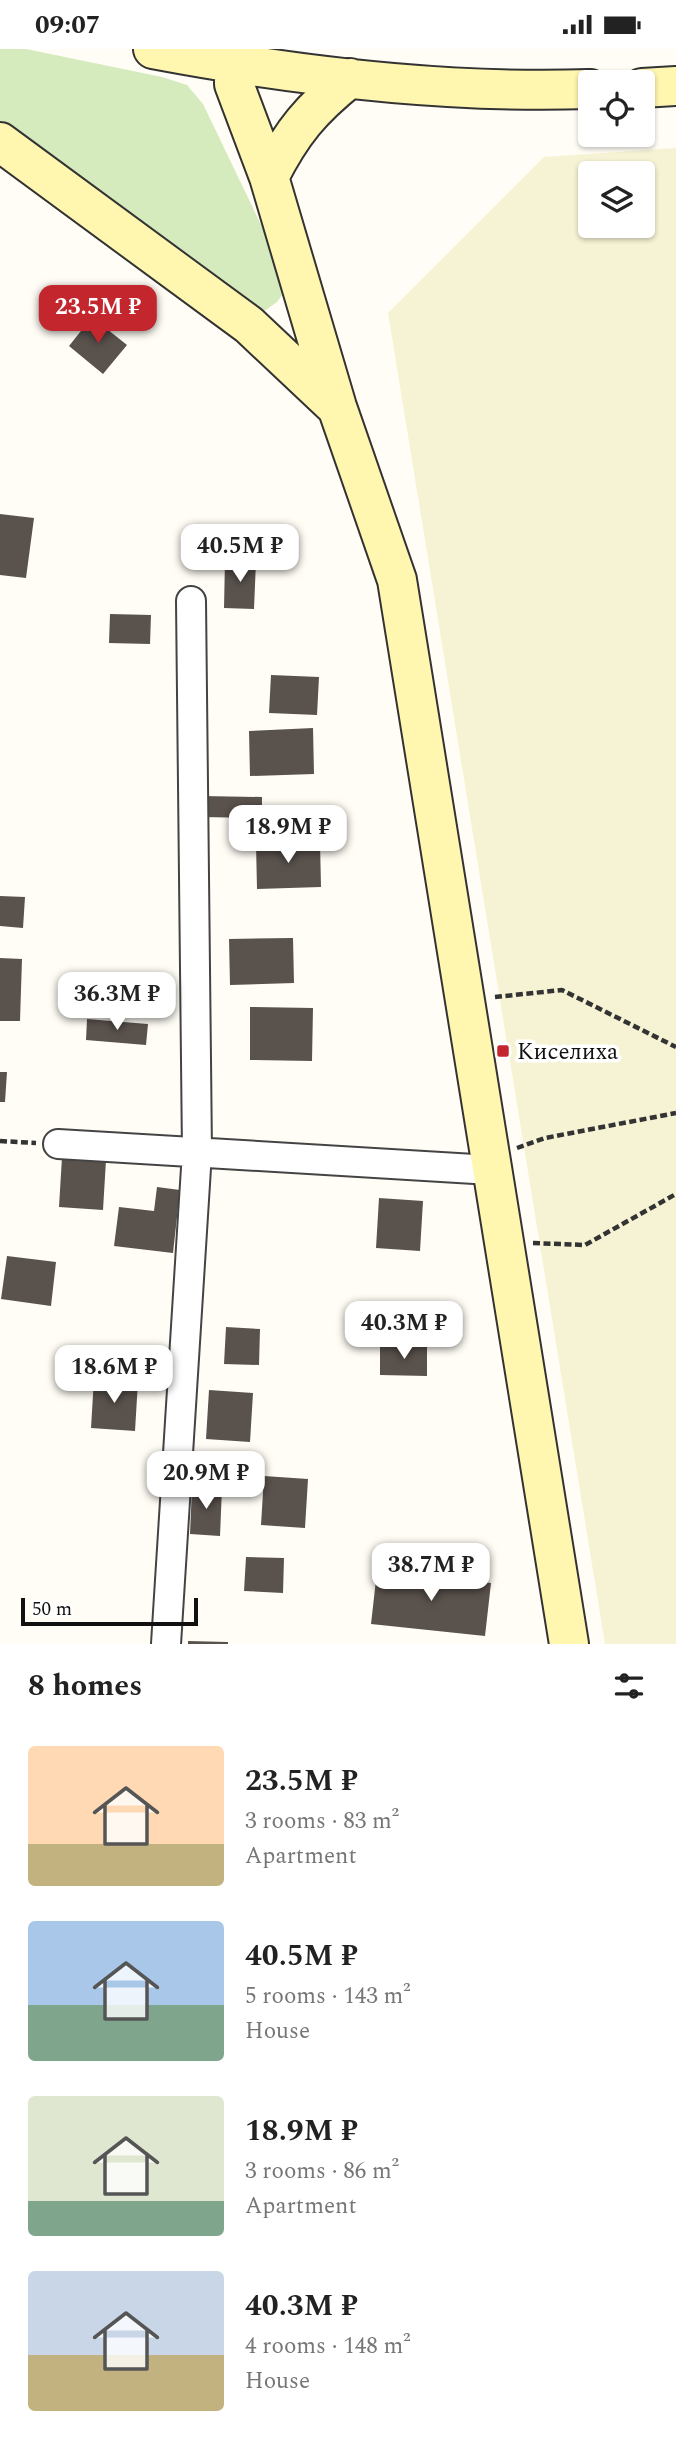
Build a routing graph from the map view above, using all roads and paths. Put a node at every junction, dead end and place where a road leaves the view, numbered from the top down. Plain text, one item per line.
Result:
1 (153, 49) edge
2 (234, 64) junction
3 (350, 78) junction
4 (676, 86) edge
5 (655, 87) edge
6 (578, 89) edge
7 (0, 142) edge
8 (270, 177) junction
9 (337, 407) junction
10 (191, 601) dead end
11 (463, 1000) junction
12 (676, 1047) edge
13 (676, 1113) edge
14 (0, 1141) edge
15 (58, 1144) joint
16 (197, 1152) junction
17 (490, 1163) junction
18 (676, 1194) edge
19 (503, 1242) junction
20 (166, 1644) edge
21 (569, 1644) edge

1 - 2 street
2 - 3 street
2 - 8 street
3 - 6 street
3 - 8 street
4 - 5 street
7 - 9 street
8 - 9 street
9 - 11 street
10 - 16 street
11 - 12 path
11 - 17 street
13 - 17 path
14 - 15 path
15 - 16 street
16 - 17 street
16 - 20 street
17 - 19 street
18 - 19 path
19 - 21 street

